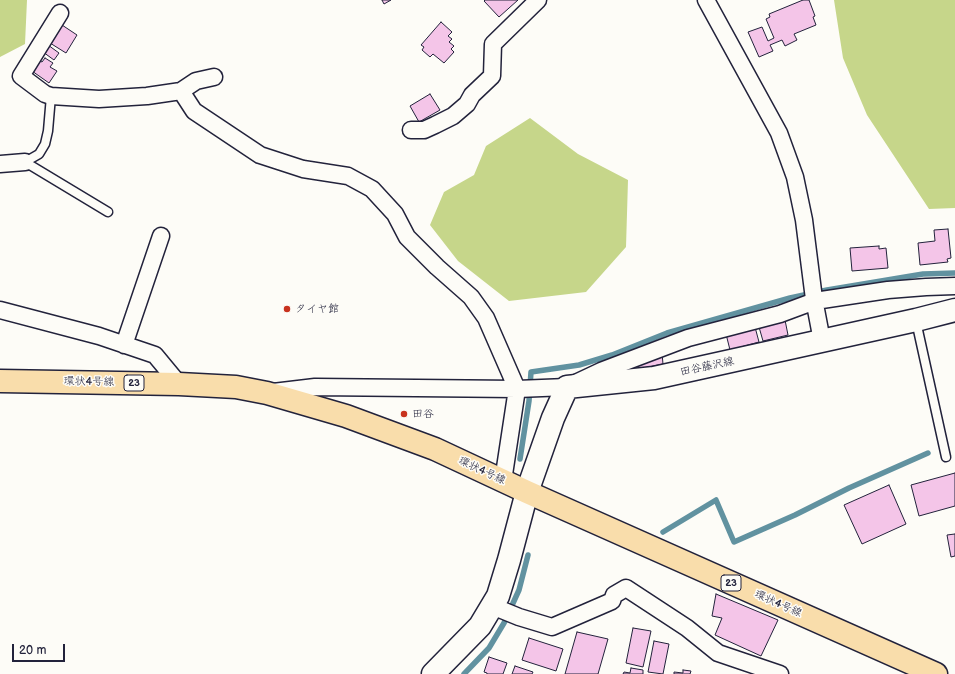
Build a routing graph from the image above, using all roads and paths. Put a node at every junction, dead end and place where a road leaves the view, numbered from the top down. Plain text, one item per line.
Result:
1 (538, 0) edge
2 (706, 0) edge
3 (60, 13) dead end
4 (214, 77) dead end
5 (181, 91) junction
6 (51, 96) junction
7 (411, 130) dead end
8 (25, 162) junction
9 (0, 164) edge
10 (108, 212) dead end
11 (161, 236) dead end
12 (955, 286) edge
13 (814, 295) junction
14 (0, 310) edge
15 (955, 310) edge
16 (916, 320) junction
17 (822, 341) junction
18 (124, 345) junction
19 (0, 381) edge
20 (179, 384) junction
21 (519, 388) junction
22 (567, 388) junction
23 (267, 393) junction
24 (946, 456) dead end
25 (503, 481) junction
26 (527, 492) junction
27 (497, 608) junction
28 (435, 674) edge
29 (780, 674) edge
30 (936, 674) edge

1 - 7 street
2 - 13 street
3 - 6 street
4 - 5 street
5 - 6 street
5 - 21 street
6 - 8 lane
8 - 9 street
8 - 10 lane
11 - 18 street
12 - 13 street
13 - 17 street
13 - 22 street
14 - 18 street
15 - 16 main road, 田谷藤沢線
16 - 17 main road, 田谷藤沢線
16 - 24 lane
17 - 22 main road, 田谷藤沢線
18 - 20 street
19 - 20 main road, 環状4号線 / 23
20 - 23 main road, 環状4号線 / 23
21 - 22 street
21 - 23 street
21 - 25 street
22 - 26 main road
23 - 25 main road, 環状4号線 / 23
25 - 26 main road, 環状4号線 / 23
26 - 27 main road
26 - 30 main road, 環状4号線 / 23
27 - 28 main road
27 - 29 street

